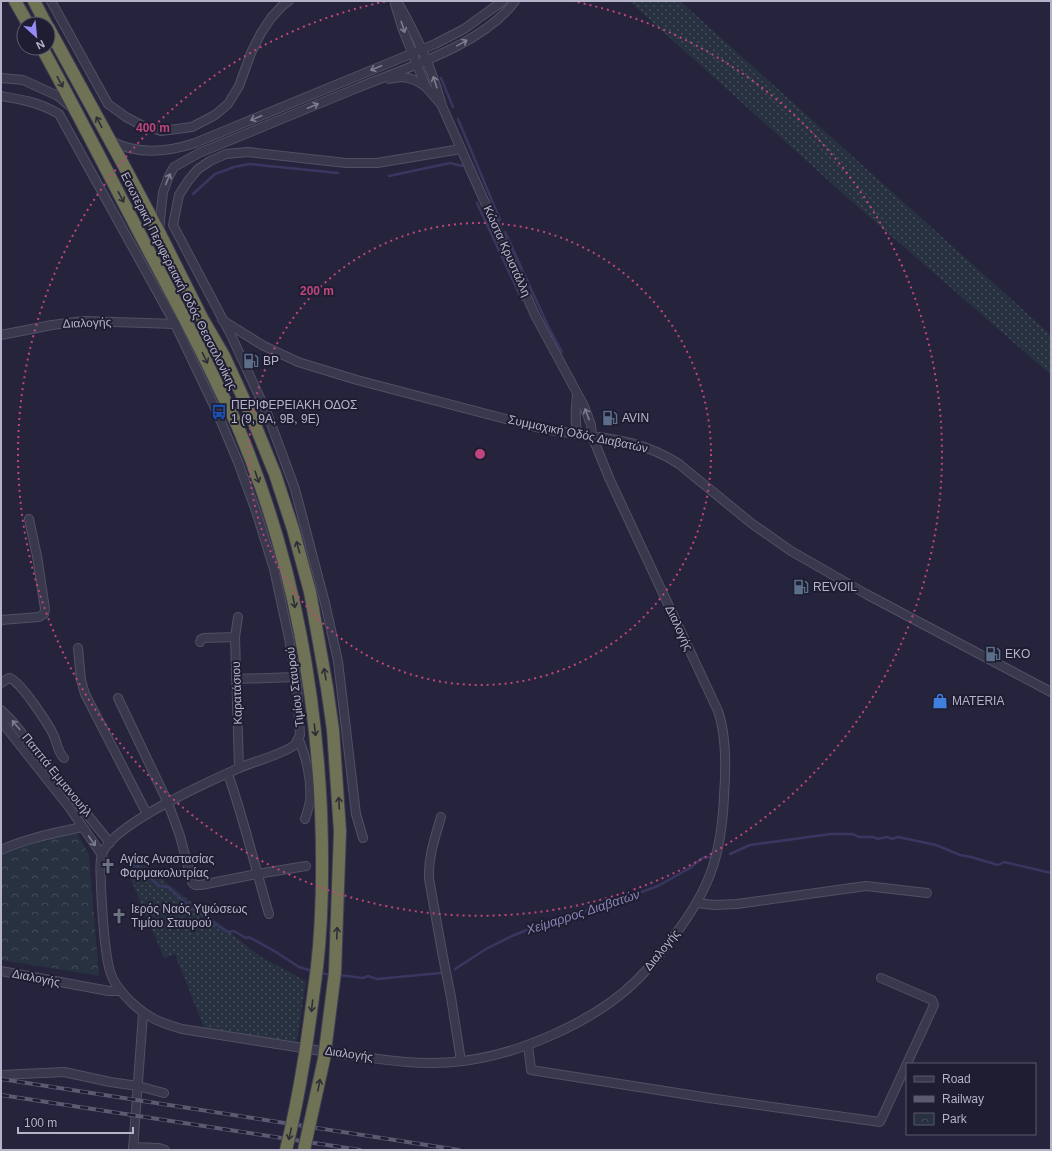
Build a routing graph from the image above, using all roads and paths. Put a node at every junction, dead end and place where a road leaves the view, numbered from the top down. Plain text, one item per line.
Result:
1 (15, 1) edge
2 (34, 1) edge
3 (51, 1) edge
4 (289, 1) edge
5 (396, 1) edge
6 (503, 1) edge
7 (515, 1) edge
8 (23, 16) edge
9 (42, 16) edge
10 (56, 43) edge
11 (422, 49) junction
12 (412, 53) junction
13 (46, 56) edge
14 (426, 60) junction
15 (417, 63) junction
16 (1, 78) edge
17 (367, 84) junction
18 (426, 87) junction
19 (1, 96) edge
20 (442, 106) junction
21 (76, 111) junction
22 (109, 139) junction
23 (461, 149) junction
24 (158, 230) junction
25 (222, 319) junction
26 (175, 324) junction
27 (1, 335) edge
28 (577, 394) junction
29 (578, 434) junction
30 (592, 436) junction
31 (29, 519) dead end
32 (238, 617) dead end
33 (1, 620) edge
34 (235, 637) junction
35 (200, 642) dead end
36 (78, 648) dead end
37 (295, 677) junction
38 (237, 679) junction
39 (1, 683) edge
40 (1051, 692) edge
41 (118, 698) dead end
42 (1, 710) edge
43 (1, 721) edge
44 (299, 740) junction
45 (64, 758) dead end
46 (239, 768) junction
47 (228, 774) junction
48 (168, 803) junction
49 (147, 814) junction
50 (442, 817) dead end
51 (305, 819) dead end
52 (82, 827) junction
53 (363, 838) dead end
54 (110, 843) junction
55 (1, 850) edge
56 (102, 855) junction
57 (306, 866) dead end
58 (256, 874) junction
59 (927, 894) dead end
60 (697, 902) junction
61 (269, 914) dead end
62 (1, 971) edge
63 (881, 978) dead end
64 (119, 991) junction
65 (143, 1014) junction
66 (528, 1045) junction
67 (461, 1061) junction
68 (907, 1063) edge
69 (906, 1066) edge
70 (1, 1075) edge
71 (138, 1086) junction
72 (164, 1093) dead end
73 (133, 1148) edge
74 (164, 1150) edge
75 (286, 1150) edge
76 (304, 1150) edge

1 - 8 highway
2 - 9 highway
3 - 4 street
5 - 11 street, Κώστα Κρυστάλλη
5 -> 12 street, Κώστα Κρυστάλλη
6 - 11 street
14 -> 7 street
22 -> 10 highway, Εσωτερική Περιφερειακή Οδός Θεσσαλονίκης
11 - 12 street
11 - 14 street, Κώστα Κρυστάλλη
12 - 15 street, Κώστα Κρυστάλλη
12 -> 22 street
13 -> 21 highway, Εσωτερική Περιφερειακή Οδός Θεσσαλονίκης
14 - 15 street
20 -> 14 street, Κώστα Κρυστάλλη
15 - 17 street
15 - 18 street, Κώστα Κρυστάλλη
16 - 21 street
17 - 18 street
24 -> 17 street
18 - 20 street, Κώστα Κρυστάλλη
19 - 26 street, Τιμίου Σταυρού
20 - 23 street, Κώστα Κρυστάλλη
21 -> 75 highway, Εσωτερική Περιφερειακή Οδός Θεσσαλονίκης, bridge
22 - 24 highway, Εσωτερική Περιφερειακή Οδός Θεσσαλονίκης
23 - 25 street
23 - 28 street, Κώστα Κρυστάλλη
76 -> 24 highway, Εσωτερική Περιφερειακή Οδός Θεσσαλονίκης, bridge
25 - 29 street, Συμμαχική Οδός Διαβατών
25 - 53 street
26 - 27 street, Διαλογής
26 - 37 street, Τιμίου Σταυρού
28 - 29 street, Κώστα Κρυστάλλη
30 -> 28 street, Κώστα Κρυστάλλη
29 - 30 street, Συμμαχική Οδός Διαβατών
30 - 40 street, Συμμαχική Οδός Διαβατών
30 - 60 street, Διαλογής
31 - 33 street
32 - 34 street, Καρατάσιου
34 - 35 street
34 - 38 street, Καρατάσιου
36 - 49 street
37 - 38 street
37 - 44 street, Τιμίου Σταυρού
38 - 46 street, Καρατάσιου
39 - 45 street
41 - 48 street
54 -> 42 street, Παππά Εμμανουήλ
43 - 52 street, Παππά Εμμανουήλ
44 - 46 street, Τιμίου Σταυρού
44 - 51 street
46 - 47 street, Τιμίου Σταυρού
47 - 48 street, Τιμίου Σταυρού
47 - 58 street
48 - 49 street, Τιμίου Σταυρού
48 - 58 street
49 - 54 street, Τιμίου Σταυρού
50 - 67 street
52 - 55 street
52 -> 56 street, Παππά Εμμανουήλ
54 - 56 street, Τιμίου Σταυρού
56 - 64 street
57 - 58 street
58 - 61 street
59 - 60 street
60 - 66 street, Διαλογής
62 - 64 street, Διαλογής
63 - 68 street
64 - 65 street
65 - 67 street, Διαλογής
65 - 71 street
66 - 67 street, Διαλογής
66 - 69 street
70 - 71 street
71 - 72 street
71 - 73 street
73 - 74 street

